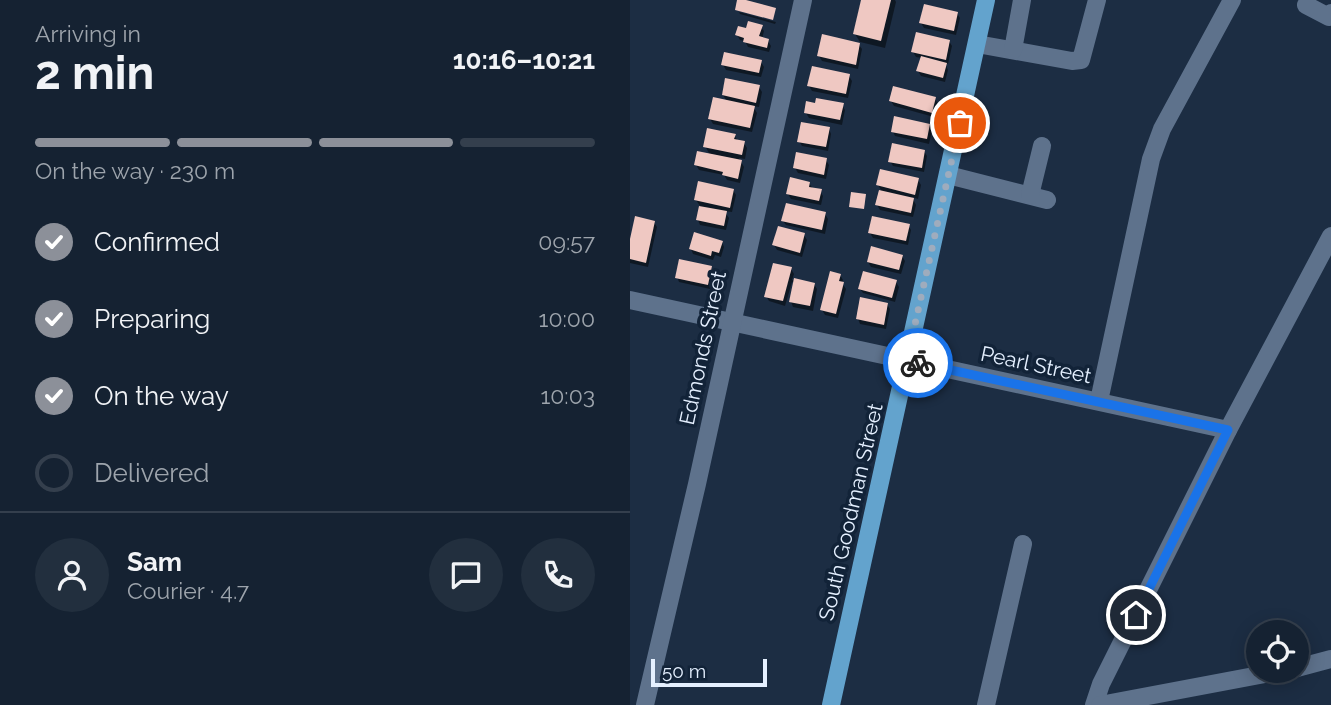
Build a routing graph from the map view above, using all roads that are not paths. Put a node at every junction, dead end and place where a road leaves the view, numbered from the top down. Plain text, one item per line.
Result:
1 (803, 0) edge
2 (986, 0) edge
3 (1022, 0) edge
4 (1097, 0) edge
5 (1230, 0) edge
6 (1326, 0) edge
7 (1331, 3) edge
8 (1306, 5) dead end
9 (1331, 13) edge
10 (977, 44) junction
11 (1013, 50) junction
12 (1042, 146) dead end
13 (948, 175) junction
14 (1331, 236) edge
15 (630, 300) edge
16 (731, 323) junction
17 (907, 360) junction
18 (1099, 401) junction
19 (1228, 430) junction
20 (1023, 544) dead end
21 (1331, 659) edge
22 (1309, 665) edge
23 (1246, 678) edge
24 (645, 705) edge
25 (831, 705) edge
26 (986, 705) edge
27 (1094, 705) edge
28 (1100, 705) edge

1 - 16 street, Edmonds Street
2 - 10 main road, South Goodman Street
3 - 11 street
4 - 11 street
5 - 18 street
6 - 7 street
8 - 9 street
10 - 11 street
10 - 13 main road, South Goodman Street
12 - 13 street
13 - 17 main road, South Goodman Street
14 - 19 street
15 - 16 street, Pearl Street
16 - 17 street, Pearl Street
16 - 24 street, Edmonds Street
17 - 18 street, Pearl Street
17 - 25 main road, South Goodman Street
18 - 19 street, Pearl Street
19 - 27 street
20 - 26 street
21 - 22 street
23 - 28 street

